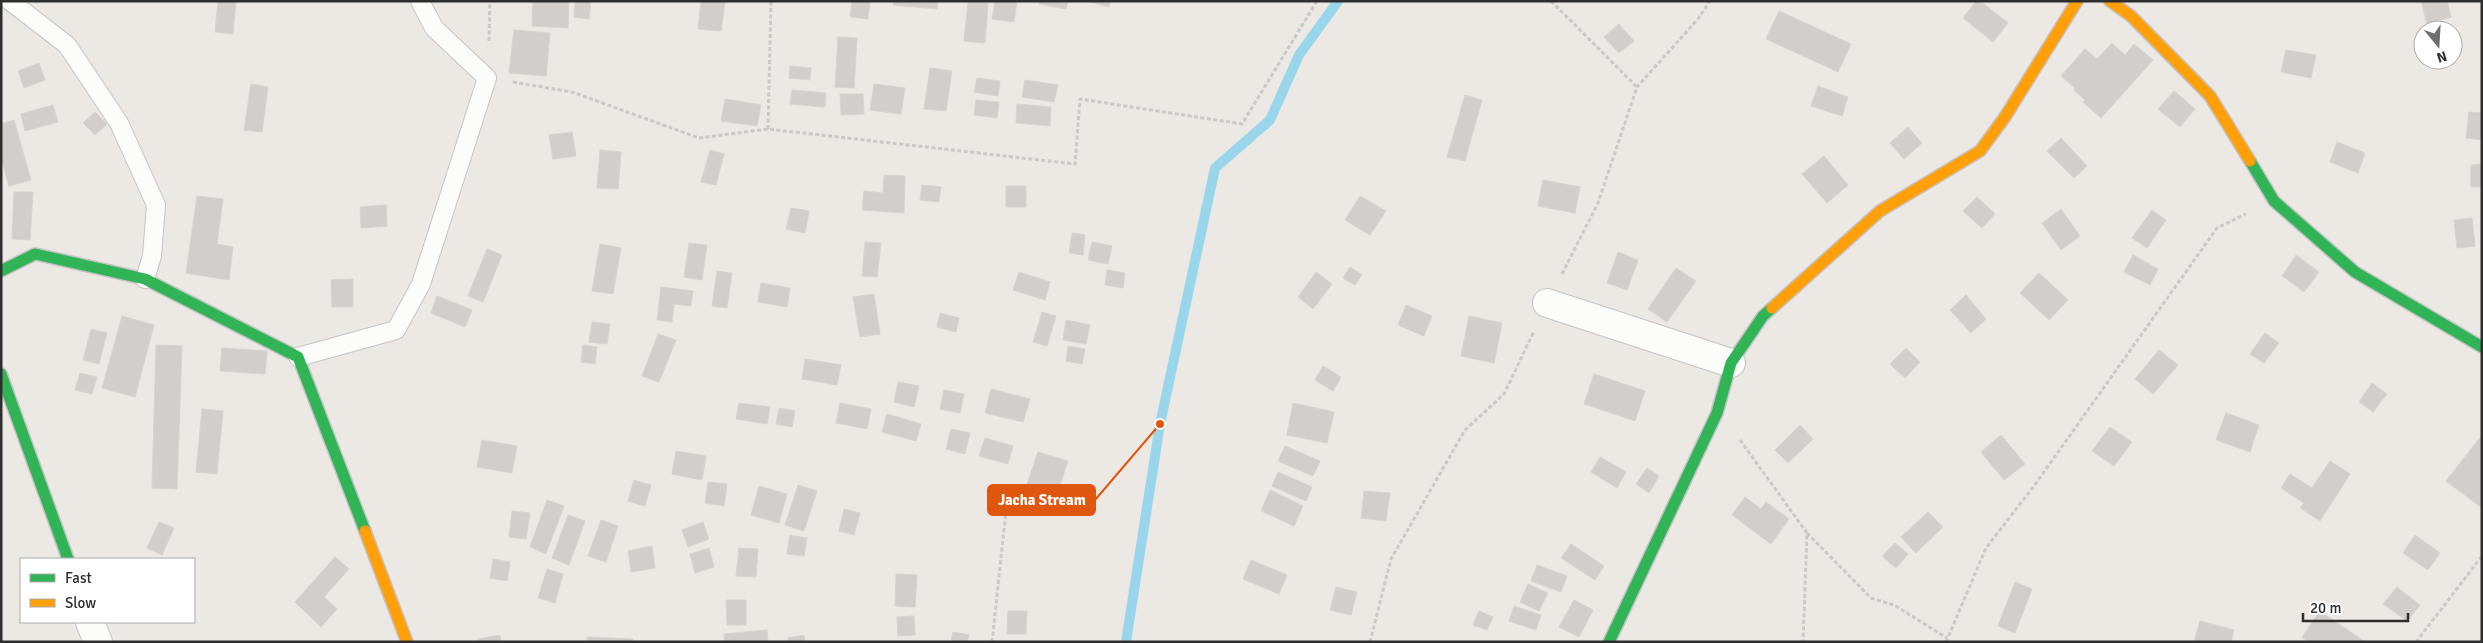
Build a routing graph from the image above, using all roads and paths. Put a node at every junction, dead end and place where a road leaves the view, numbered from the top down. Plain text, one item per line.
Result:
1 (10, 1) edge
2 (420, 1) edge
3 (770, 1) edge
4 (1317, 1) edge
5 (1551, 1) edge
6 (2077, 1) edge
7 (2110, 1) edge
8 (487, 78) junction
9 (1637, 87) dead end
10 (768, 129) junction
11 (2274, 201) junction
12 (1, 271) edge
13 (145, 279) junction
14 (1547, 303) dead end
15 (2482, 347) edge
16 (298, 357) junction
17 (1731, 363) junction
18 (1, 374) edge
19 (1717, 413) junction
20 (1006, 511) dead end
21 (1807, 533) junction
22 (2482, 556) edge
23 (68, 558) edge
24 (90, 623) edge
25 (1946, 640) edge
26 (98, 642) edge
27 (407, 642) edge
28 (992, 642) edge
29 (1609, 642) edge
30 (1802, 642) edge
31 (2416, 642) edge

1 - 13 lane
2 - 8 lane
3 - 10 path
4 - 10 path
5 - 9 path
6 - 17 street
7 - 11 street
8 - 10 path
8 - 16 lane
11 - 15 street
11 - 25 path
12 - 13 street
13 - 16 street
14 - 17 street
16 - 27 street
17 - 19 street
18 - 23 street
19 - 21 path
19 - 29 street
20 - 28 path
21 - 25 path
21 - 30 path
22 - 31 path
24 - 26 street

